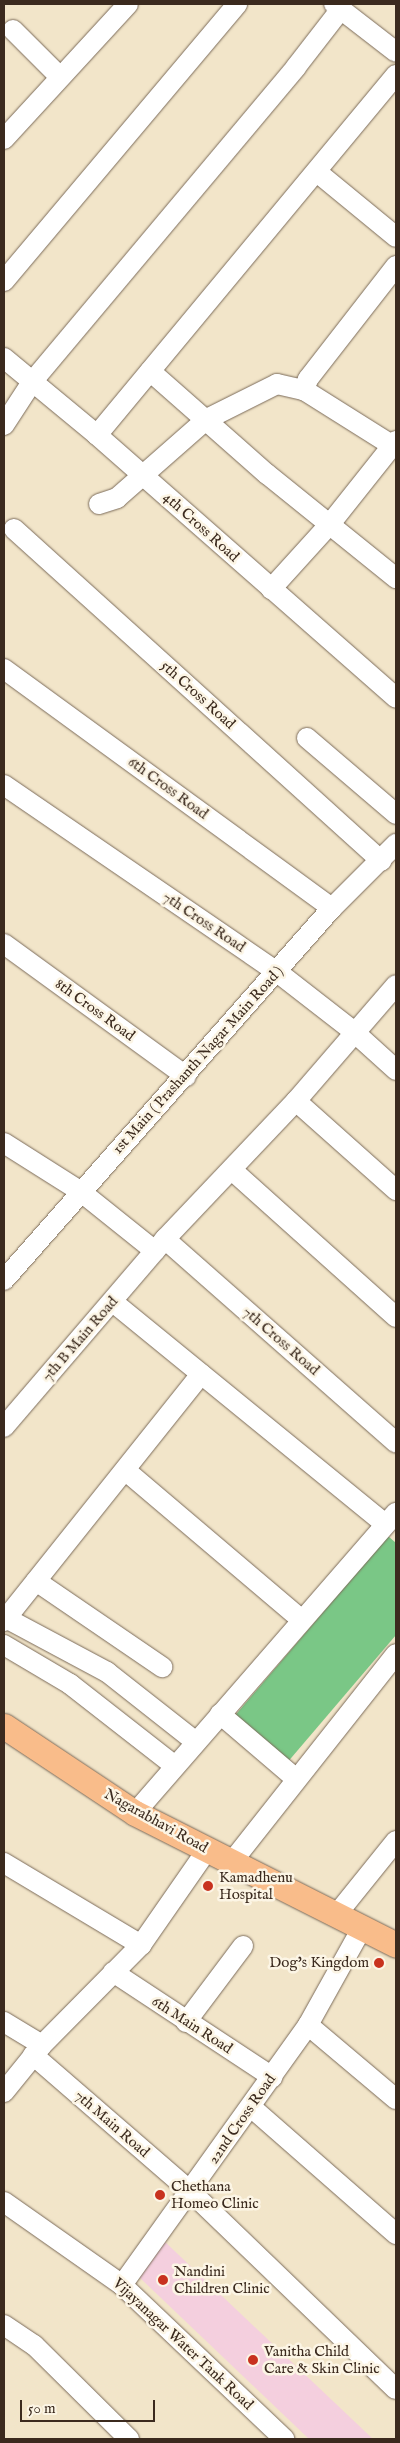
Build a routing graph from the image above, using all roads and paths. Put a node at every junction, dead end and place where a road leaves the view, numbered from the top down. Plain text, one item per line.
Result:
1 (236, 4) edge
2 (121, 6) edge
3 (337, 6) edge
4 (12, 30) dead end
5 (396, 52) edge
6 (396, 75) edge
7 (60, 77) junction
8 (5, 134) edge
9 (317, 172) junction
10 (396, 237) edge
11 (396, 266) edge
12 (4, 281) edge
13 (4, 358) edge
14 (150, 371) junction
15 (32, 382) junction
16 (304, 390) junction
17 (207, 419) junction
18 (4, 425) edge
19 (97, 435) junction
20 (395, 445) edge
21 (143, 476) junction
22 (99, 504) dead end
23 (330, 524) junction
24 (14, 529) dead end
25 (396, 578) edge
26 (271, 590) junction
27 (4, 669) edge
28 (396, 698) edge
29 (307, 738) dead end
30 (4, 785) edge
31 (396, 814) edge
32 (396, 844) edge
33 (381, 861) junction
34 (332, 908) junction
35 (4, 944) edge
36 (276, 971) junction
37 (396, 985) edge
38 (354, 1031) junction
39 (396, 1070) edge
40 (186, 1076) junction
41 (296, 1101) junction
42 (4, 1143) edge
43 (232, 1170) junction
44 (396, 1190) edge
45 (80, 1191) junction
46 (160, 1245) junction
47 (4, 1280) edge
48 (113, 1302) junction
49 (396, 1317) edge
50 (201, 1374) junction
51 (4, 1427) edge
52 (396, 1443) edge
53 (125, 1470) junction
54 (390, 1518) edge
55 (36, 1581) junction
56 (4, 1619) edge
57 (302, 1620) junction
58 (4, 1645) edge
59 (396, 1654) edge
60 (162, 1667) dead end
61 (220, 1714) junction
62 (4, 1726) edge
63 (196, 1742) junction
64 (175, 1766) junction
65 (296, 1779) junction
66 (135, 1813) junction
67 (396, 1842) edge
68 (207, 1850) junction
69 (4, 1863) edge
70 (232, 1863) junction
71 (337, 1914) junction
72 (362, 1928) junction
73 (141, 1945) junction
74 (396, 1945) edge
75 (243, 1946) dead end
76 (113, 1972) junction
77 (4, 2022) edge
78 (186, 2022) junction
79 (308, 2024) junction
80 (38, 2050) junction
81 (371, 2075) junction
82 (272, 2077) junction
83 (396, 2086) edge
84 (4, 2092) edge
85 (396, 2099) edge
86 (251, 2108) junction
87 (191, 2192) junction
88 (4, 2202) edge
89 (396, 2234) edge
90 (122, 2286) junction
91 (4, 2325) edge
92 (396, 2389) edge
93 (129, 2439) edge
94 (284, 2439) edge

1 - 12 street
2 - 7 street
3 - 5 street
3 - 15 street
4 - 7 street
6 - 9 street
7 - 8 street
9 - 10 street
9 - 14 street
11 - 16 street
13 - 15 street, 4th Cross Road
14 - 17 street
14 - 19 street
15 - 18 street
15 - 19 street, 4th Cross Road
16 - 17 street
16 - 20 street
17 - 21 street
17 - 23 street
19 - 21 street, 4th Cross Road
20 - 23 street
21 - 22 street
21 - 26 street, 4th Cross Road
23 - 25 street
23 - 26 street
24 - 33 street, 5th Cross Road
26 - 28 street, 4th Cross Road
27 - 34 street, 6th Cross Road
29 - 31 street
30 - 36 street, 7th Cross Road
32 - 33 street, 1st Main ( Prashanth Nagar Main Road )
33 - 34 street, 1st Main ( Prashanth Nagar Main Road )
34 - 36 street, 1st Main ( Prashanth Nagar Main Road )
35 - 40 street, 8th Cross Road
36 - 38 street, 7th Cross Road
36 - 40 street, 1st Main ( Prashanth Nagar Main Road )
37 - 38 street, 7th B Main Road
38 - 39 street, 7th Cross Road
38 - 41 street, 7th B Main Road
40 - 45 street, 1st Main ( Prashanth Nagar Main Road )
41 - 43 street, 7th B Main Road
41 - 44 street
42 - 45 street, 7th Cross Road
43 - 46 street, 7th B Main Road
43 - 49 street
45 - 46 street, 7th Cross Road
45 - 47 street, 1st Main ( Prashanth Nagar Main Road )
46 - 48 street, 7th B Main Road
46 - 52 street, 7th Cross Road
48 - 50 street
48 - 51 street, 7th B Main Road
50 - 53 street
50 - 54 street
53 - 55 street
53 - 57 street
54 - 57 street
55 - 56 street
55 - 60 street
56 - 63 street
57 - 61 street
58 - 64 street
59 - 65 street
61 - 63 street
61 - 65 street
62 - 66 main road, Nagarabhavi Road
63 - 64 street
64 - 66 street
65 - 70 street
66 - 68 main road, Nagarabhavi Road
67 - 71 street
68 - 70 main road, Nagarabhavi Road
68 - 73 street
69 - 73 street
70 - 71 main road, Nagarabhavi Road
71 - 72 main road, Nagarabhavi Road
72 - 74 main road, Nagarabhavi Road
72 - 79 street
73 - 76 street
75 - 78 street
76 - 78 street, 6th Main Road
76 - 80 street
77 - 80 street, 7th Main Road
78 - 82 street, 6th Main Road
79 - 81 street
79 - 82 street, 22nd Cross Road
80 - 84 street
80 - 87 street, 7th Main Road
81 - 83 street
81 - 85 street
82 - 86 street, 22nd Cross Road
86 - 87 street, 22nd Cross Road
86 - 89 street
87 - 90 street, 22nd Cross Road
87 - 92 street, 7th Main Road
88 - 90 street, Vijayanagar Water Tank Road
90 - 94 street, Vijayanagar Water Tank Road
91 - 93 street

